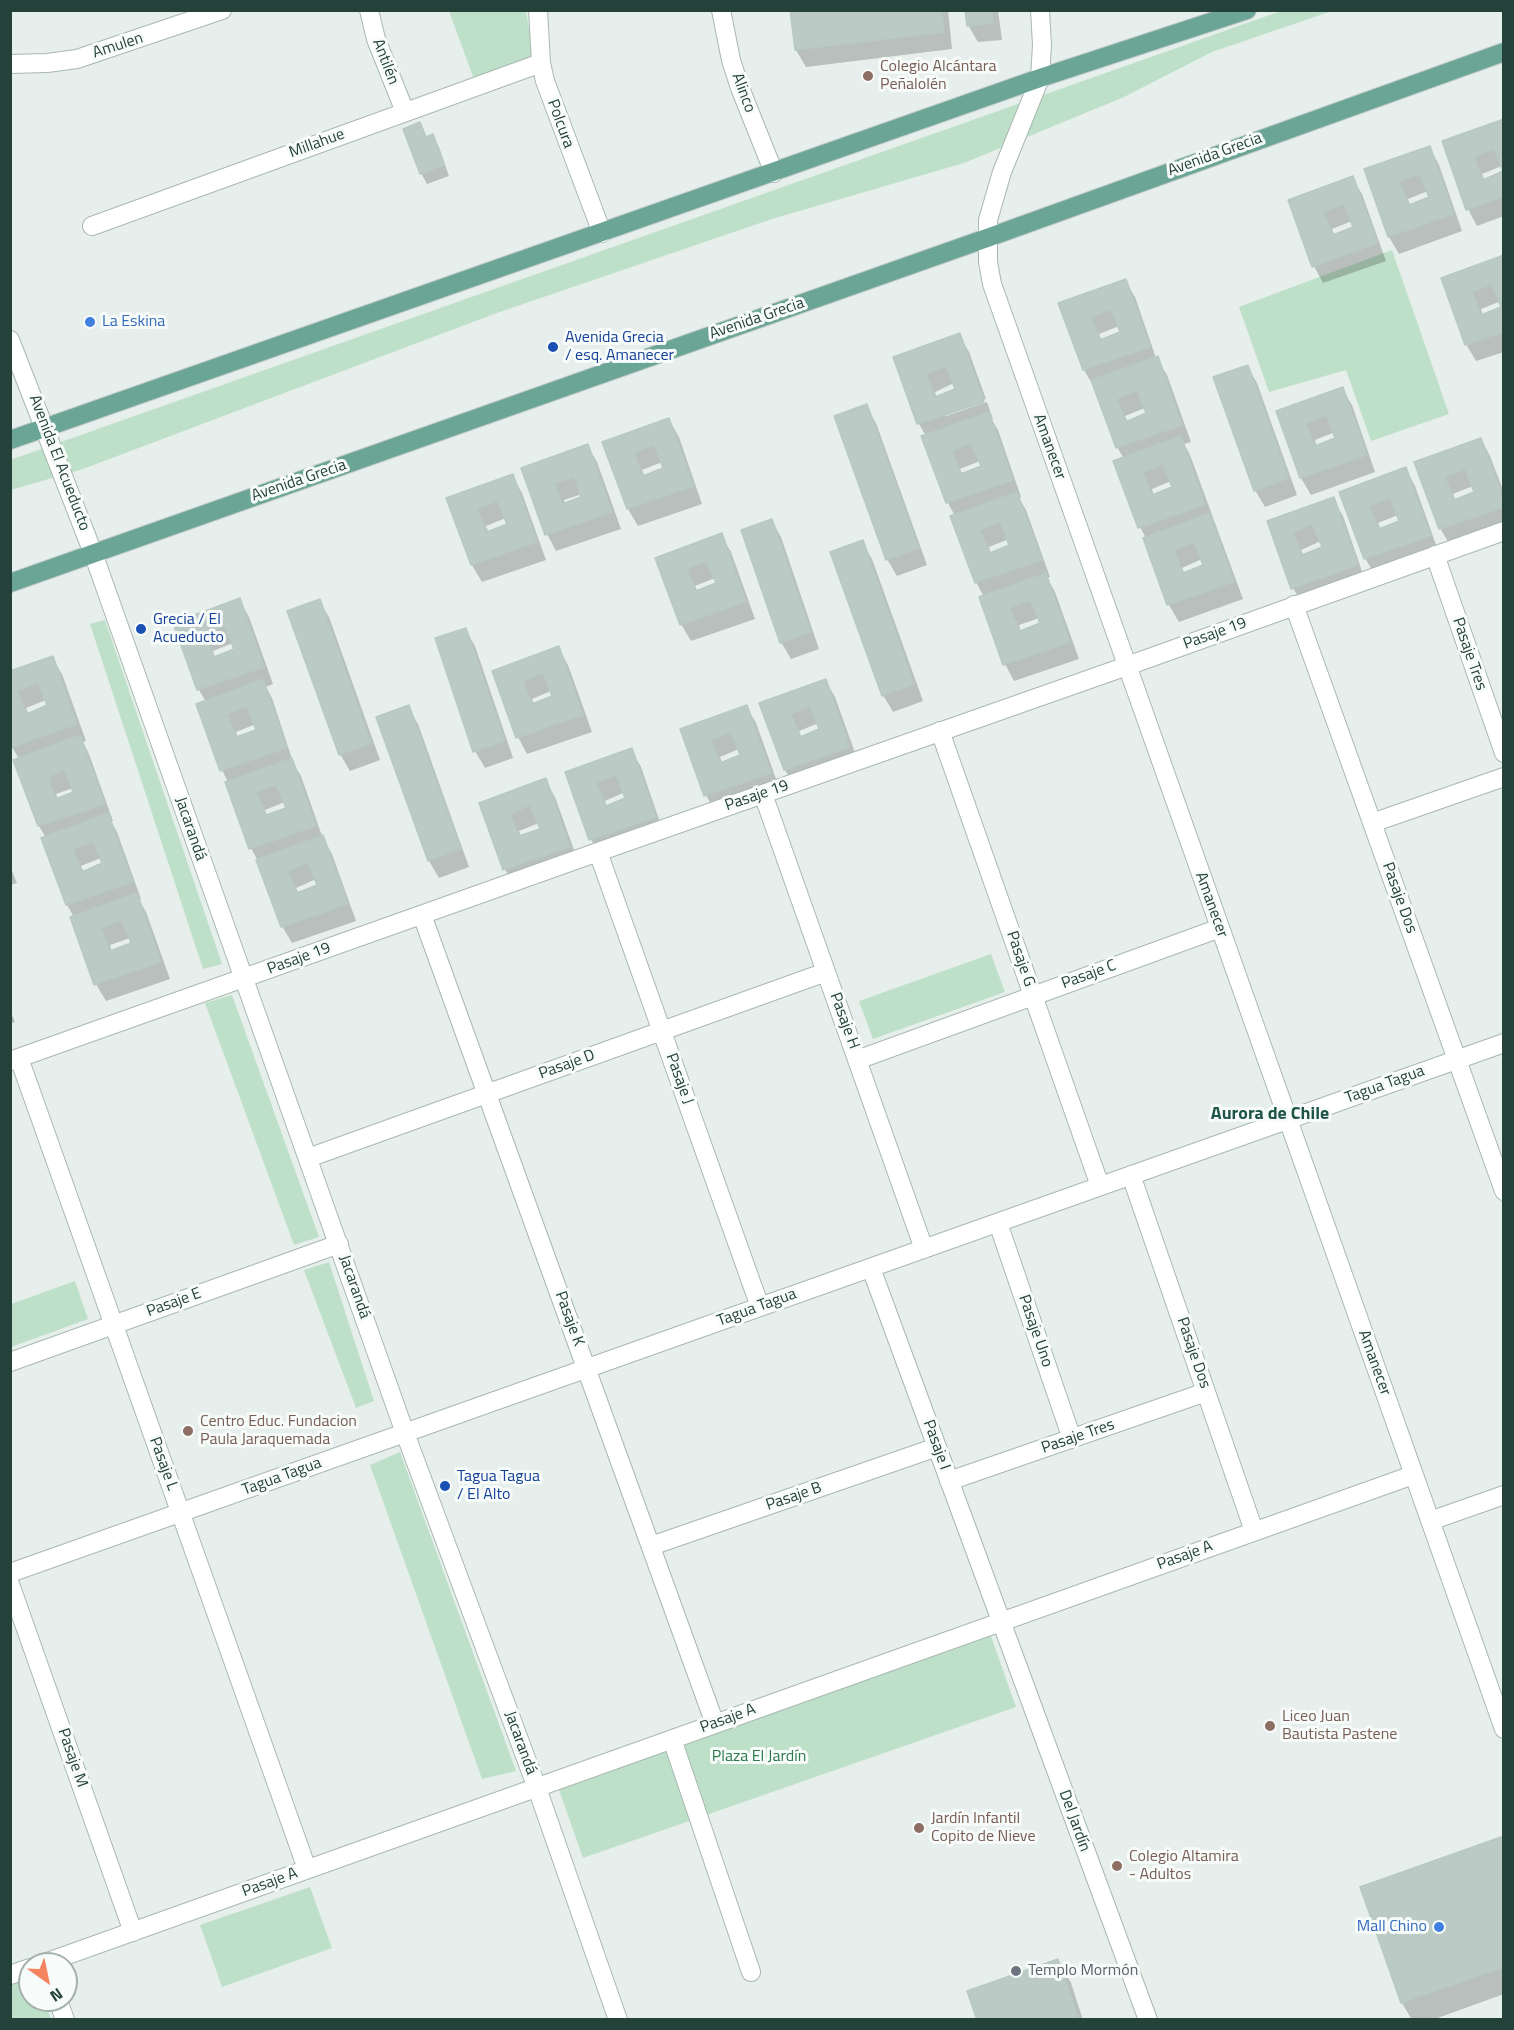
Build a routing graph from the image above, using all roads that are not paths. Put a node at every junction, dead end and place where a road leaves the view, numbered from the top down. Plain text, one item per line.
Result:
1 (222, 10) edge
2 (369, 10) edge
3 (538, 10) edge
4 (721, 10) edge
5 (1040, 10) edge
6 (1247, 10) edge
7 (1503, 52) edge
8 (541, 63) junction
9 (10, 64) edge
10 (1040, 78) junction
11 (405, 112) junction
12 (774, 173) junction
13 (92, 226) dead end
14 (602, 233) junction
15 (987, 238) junction
16 (10, 340) edge
17 (46, 427) junction
18 (10, 440) edge
19 (1503, 531) edge
20 (93, 553) junction
21 (1435, 555) junction
22 (10, 583) edge
23 (1294, 605) junction
24 (1127, 666) junction
25 (940, 731) junction
26 (1503, 753) edge
27 (1503, 777) edge
28 (763, 794) junction
29 (1372, 823) junction
30 (598, 852) junction
31 (422, 915) junction
32 (1220, 928) junction
33 (826, 972) junction
34 (243, 979) junction
35 (1033, 996) junction
36 (662, 1032) junction
37 (1503, 1042) edge
38 (15, 1059) edge
39 (1456, 1059) junction
40 (857, 1060) junction
41 (487, 1094) junction
42 (1288, 1120) junction
43 (308, 1158) junction
44 (1131, 1175) junction
45 (1100, 1186) junction
46 (1503, 1191) edge
47 (998, 1223) junction
48 (339, 1244) junction
49 (924, 1249) junction
50 (871, 1268) junction
51 (760, 1307) junction
52 (114, 1325) junction
53 (10, 1362) edge
54 (587, 1369) junction
55 (1206, 1392) junction
56 (405, 1433) junction
57 (1072, 1439) junction
58 (937, 1447) junction
59 (1413, 1474) junction
60 (949, 1481) junction
61 (1503, 1495) edge
62 (181, 1513) junction
63 (1430, 1521) junction
64 (1254, 1531) junction
65 (651, 1546) junction
66 (10, 1573) edge
67 (10, 1584) edge
68 (1000, 1622) junction
69 (715, 1724) junction
70 (1503, 1729) edge
71 (672, 1739) junction
72 (537, 1788) junction
73 (307, 1869) junction
74 (133, 1932) junction
75 (77, 1952) edge
76 (751, 1972) dead end
77 (618, 2019) edge
78 (1148, 2019) edge

1 - 9 street, Amulen
2 - 11 street, Antilén
3 - 8 street, Polcura
4 - 12 street, Alinco
5 - 10 street, Amanecer
6 - 10 main road
7 - 15 main road, Avenida Grecia
8 - 11 street, Millahue
8 - 14 street, Polcura
10 - 12 main road
10 - 15 street, Amanecer
11 - 13 street, Millahue
12 - 14 main road
14 - 17 main road
15 - 20 main road, Avenida Grecia
15 - 24 street, Amanecer
16 - 17 street, Avenida El Acueducto
17 - 18 main road
17 - 20 street, Avenida El Acueducto
19 - 21 street, Pasaje 19
20 - 22 main road, Avenida Grecia
20 - 34 street, Jacarandá
21 - 23 street, Pasaje 19
21 - 26 street, Pasaje Tres
23 - 24 street, Pasaje 19
23 - 29 street, Pasaje Dos
24 - 25 street, Pasaje 19
24 - 32 street, Amanecer
25 - 28 street, Pasaje 19
25 - 35 street, Pasaje G
27 - 29 street
28 - 30 street, Pasaje 19
28 - 33 street, Pasaje H
29 - 39 street, Pasaje Dos
30 - 31 street, Pasaje 19
30 - 36 street, Pasaje J
31 - 34 street, Pasaje 19
31 - 41 street, Pasaje K
32 - 35 street, Pasaje C
32 - 42 street, Amanecer
33 - 36 street, Pasaje D
33 - 40 street, Pasaje H
34 - 38 street, Pasaje 19
34 - 43 street, Jacarandá
35 - 40 street, Pasaje C
35 - 45 street, Pasaje G
36 - 41 street, Pasaje D
36 - 51 street, Pasaje J
37 - 39 street, Tagua Tagua
38 - 52 street, Pasaje L
39 - 42 street, Tagua Tagua
39 - 46 street, Pasaje Dos
40 - 49 street, Pasaje H
41 - 43 street, Pasaje D
41 - 54 street, Pasaje K
42 - 44 street, Tagua Tagua
42 - 59 street, Amanecer
43 - 48 street, Jacarandá
44 - 45 street, Tagua Tagua
44 - 55 street, Pasaje Dos
45 - 47 street, Tagua Tagua
47 - 49 street, Tagua Tagua
47 - 57 street, Pasaje Uno
48 - 52 street, Pasaje E
48 - 56 street, Jacarandá
49 - 50 street, Tagua Tagua
50 - 51 street, Tagua Tagua
50 - 58 street, Pasaje I
51 - 54 street, Tagua Tagua
52 - 53 street, Pasaje E
52 - 62 street, Pasaje L
54 - 56 street, Tagua Tagua
54 - 65 street, Pasaje K
55 - 57 street, Pasaje Tres
55 - 64 street, Pasaje Dos
56 - 62 street, Tagua Tagua
56 - 72 street, Jacarandá
57 - 60 street, Pasaje Tres
58 - 60 street, Pasaje I
58 - 65 street, Pasaje B
59 - 63 street, Amanecer
59 - 64 street, Pasaje A
60 - 68 street, Pasaje I
61 - 63 street
62 - 66 street, Tagua Tagua
62 - 73 street, Pasaje L
63 - 70 street, Amanecer
64 - 68 street, Pasaje A
65 - 69 street, Pasaje K
67 - 74 street, Pasaje M
68 - 69 street, Pasaje A
68 - 78 street, Del Jardín
69 - 71 street, Pasaje A
71 - 72 street, Pasaje A
71 - 76 street
72 - 73 street, Pasaje A
72 - 77 street, Jacarandá
73 - 74 street, Pasaje A
74 - 75 street, Pasaje A

